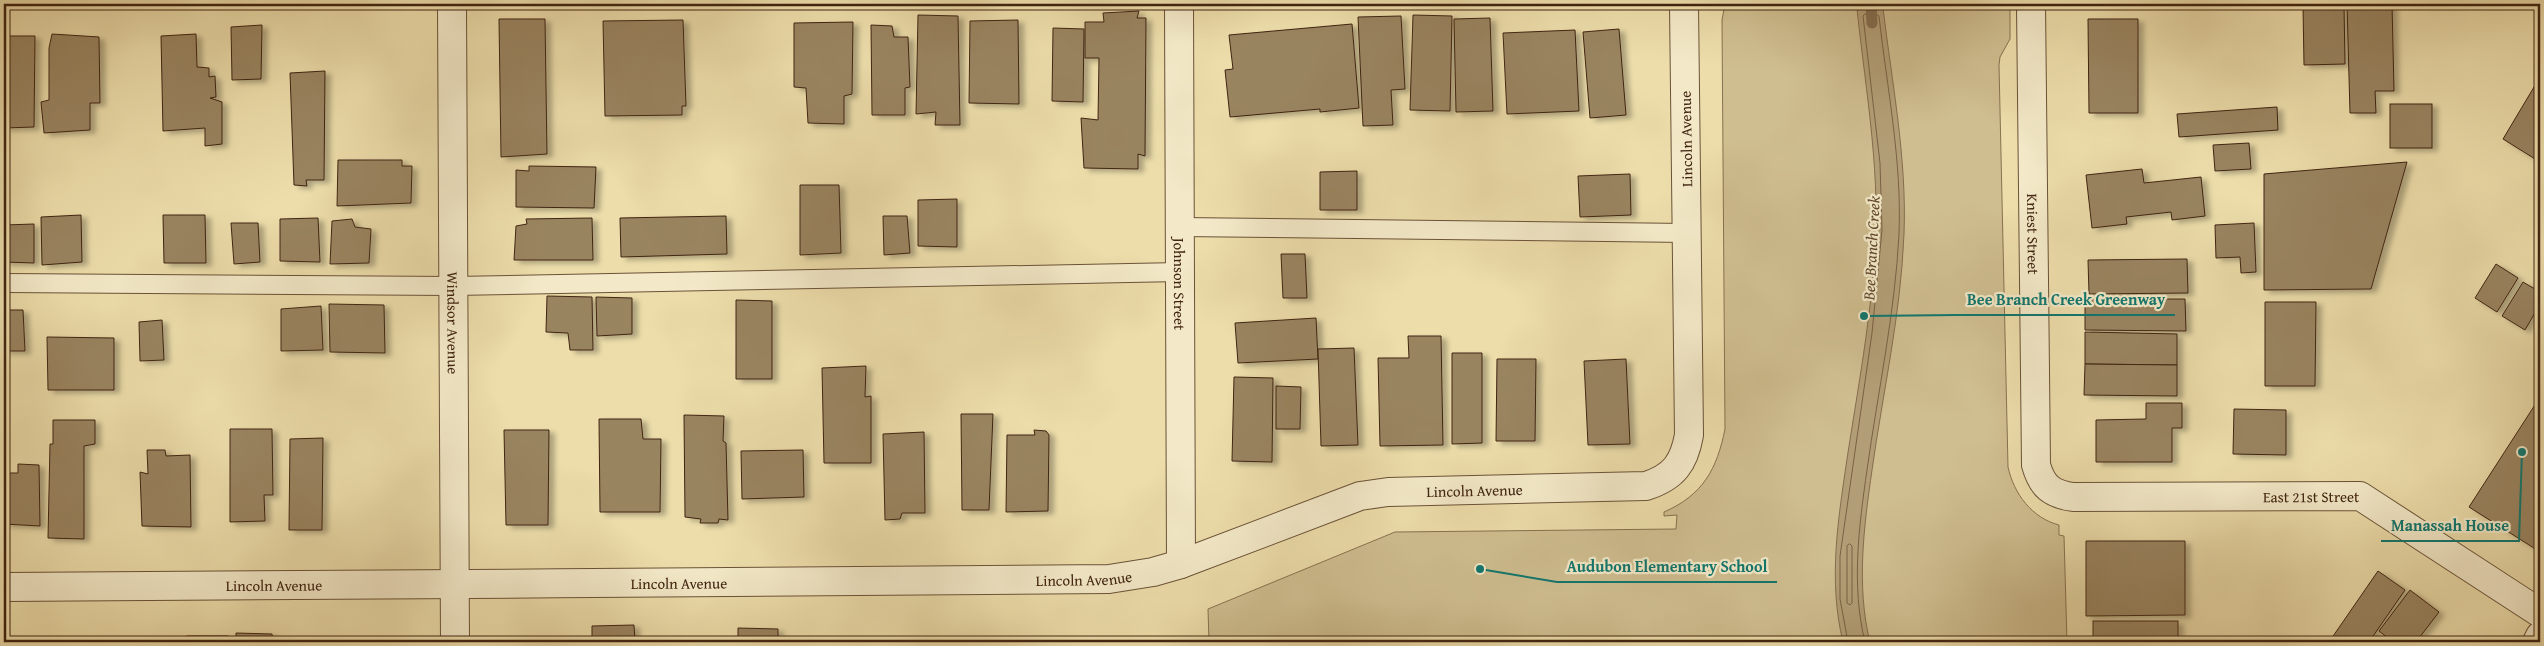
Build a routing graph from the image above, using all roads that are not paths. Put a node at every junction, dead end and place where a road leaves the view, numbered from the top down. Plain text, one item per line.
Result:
1 (452, 4) edge
2 (1179, 4) edge
3 (1684, 4) edge
4 (2031, 4) edge
5 (1180, 227) junction
6 (1687, 233) junction
7 (1180, 272) junction
8 (4, 283) edge
9 (454, 286) junction
10 (2049, 490) joint
11 (1181, 564) junction
12 (456, 582) junction
13 (4, 587) edge
14 (2540, 613) edge
15 (2540, 636) edge
16 (455, 642) edge
17 (2537, 642) edge

1 - 9 street, Windsor Avenue
2 - 5 street, Johnson Street
3 - 6 street, Lincoln Avenue
4 - 10 street, Kniest Street
5 - 6 lane
5 - 7 street, Johnson Street
6 - 11 street, Lincoln Avenue
7 - 9 lane
7 - 11 street, Johnson Street
8 - 9 lane
9 - 12 street, Windsor Avenue
10 - 14 street, East 21st Street
11 - 12 street, Lincoln Avenue
12 - 13 street, Lincoln Avenue
12 - 16 street, Windsor Avenue
15 - 17 street

